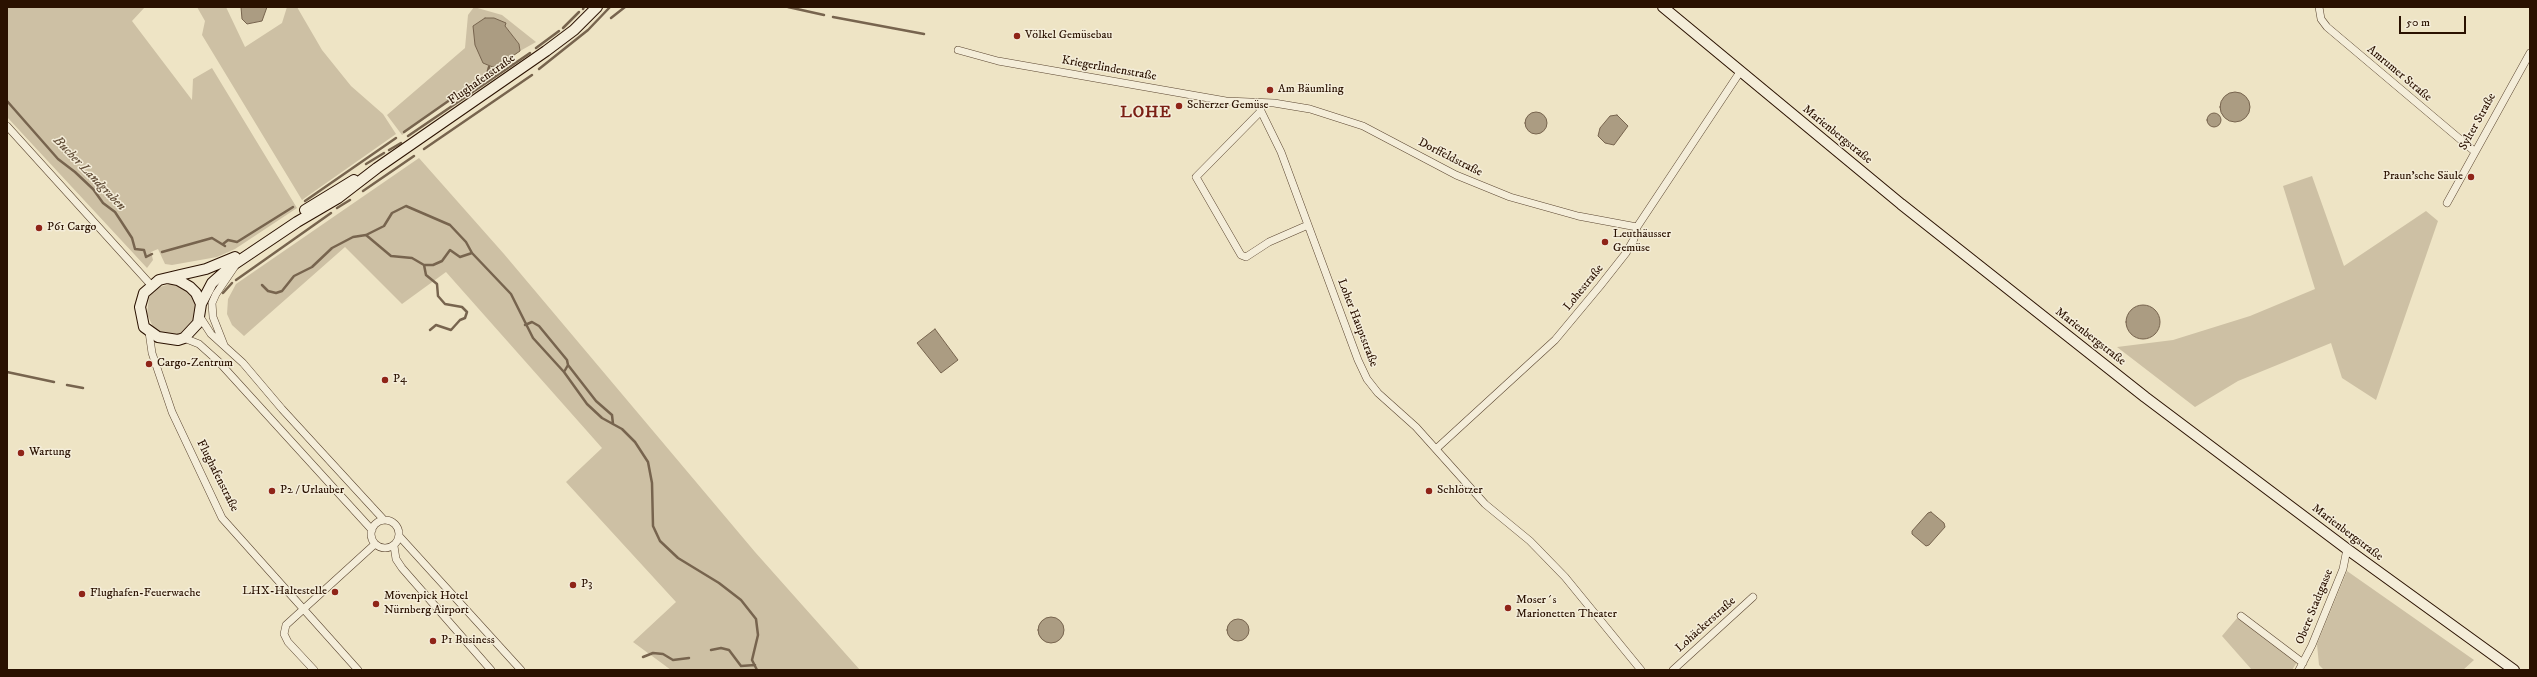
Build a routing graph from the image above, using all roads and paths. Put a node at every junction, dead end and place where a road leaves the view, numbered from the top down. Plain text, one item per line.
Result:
1 (597, 7) edge
2 (1663, 7) edge
3 (2319, 7) edge
4 (958, 50) dead end
5 (2530, 53) edge
6 (1740, 72) junction
7 (1257, 103) junction
8 (1261, 111) junction
9 (7, 126) edge
10 (2474, 151) junction
11 (377, 168) junction
12 (2447, 203) dead end
13 (1308, 225) junction
14 (1637, 227) junction
15 (239, 261) junction
16 (168, 278) junction
17 (151, 285) junction
18 (201, 304) junction
19 (200, 317) junction
20 (149, 332) junction
21 (184, 338) junction
22 (226, 348) junction
23 (1436, 449) junction
24 (384, 520) junction
25 (372, 530) junction
26 (400, 537) junction
27 (375, 544) junction
28 (394, 546) junction
29 (2347, 549) junction
30 (1753, 597) dead end
31 (301, 609) junction
32 (2241, 616) dead end
33 (2303, 663) junction
34 (314, 670) edge
35 (358, 670) edge
36 (492, 670) edge
37 (521, 670) edge
38 (1641, 670) edge
39 (1673, 670) edge
40 (2299, 670) edge
41 (2514, 670) edge

1 - 11 main road, Flughafenstraße
2 - 6 main road, Marienbergstraße
3 - 10 street, Amrumer Straße
4 - 7 street, Kriegerlindenstraße
5 - 10 street, Sylter Straße
6 - 14 street, Lohestraße
6 - 29 main road, Marienbergstraße
7 - 8 street, Loher Hauptstraße
7 - 14 street, Dorffeldstraße
8 - 13 street, Loher Hauptstraße
8 - 13 street
9 - 17 street
10 - 12 street, Sylter Straße
11 - 15 main road, Flughafenstraße
11 - 16 main road, Flughafenstraße
13 - 23 street, Loher Hauptstraße
14 - 23 street, Lohestraße
15 - 18 main road, Flughafenstraße
15 - 22 street, Flughafenstraße
16 - 17 main road, Flughafenstraße
16 - 18 main road
17 - 20 main road, Flughafenstraße
18 - 19 main road, Flughafenstraße
19 - 21 main road, Flughafenstraße
19 - 22 street, Flughafenstraße
20 - 21 main road
20 - 31 street, Flughafenstraße
21 - 25 street
22 - 24 street, Flughafenstraße
23 - 38 street, Loher Hauptstraße
24 - 25 street
24 - 26 street, Flughafenstraße
25 - 27 street
26 - 28 street
26 - 37 street, Flughafenstraße
27 - 28 street
27 - 31 street
28 - 36 street
29 - 33 street, Obere Stadtgasse
29 - 41 main road, Marienbergstraße
30 - 39 street, Lohäckerstraße
31 - 34 street
31 - 35 street, Flughafenstraße
32 - 33 street
33 - 40 street, Obere Stadtgasse

